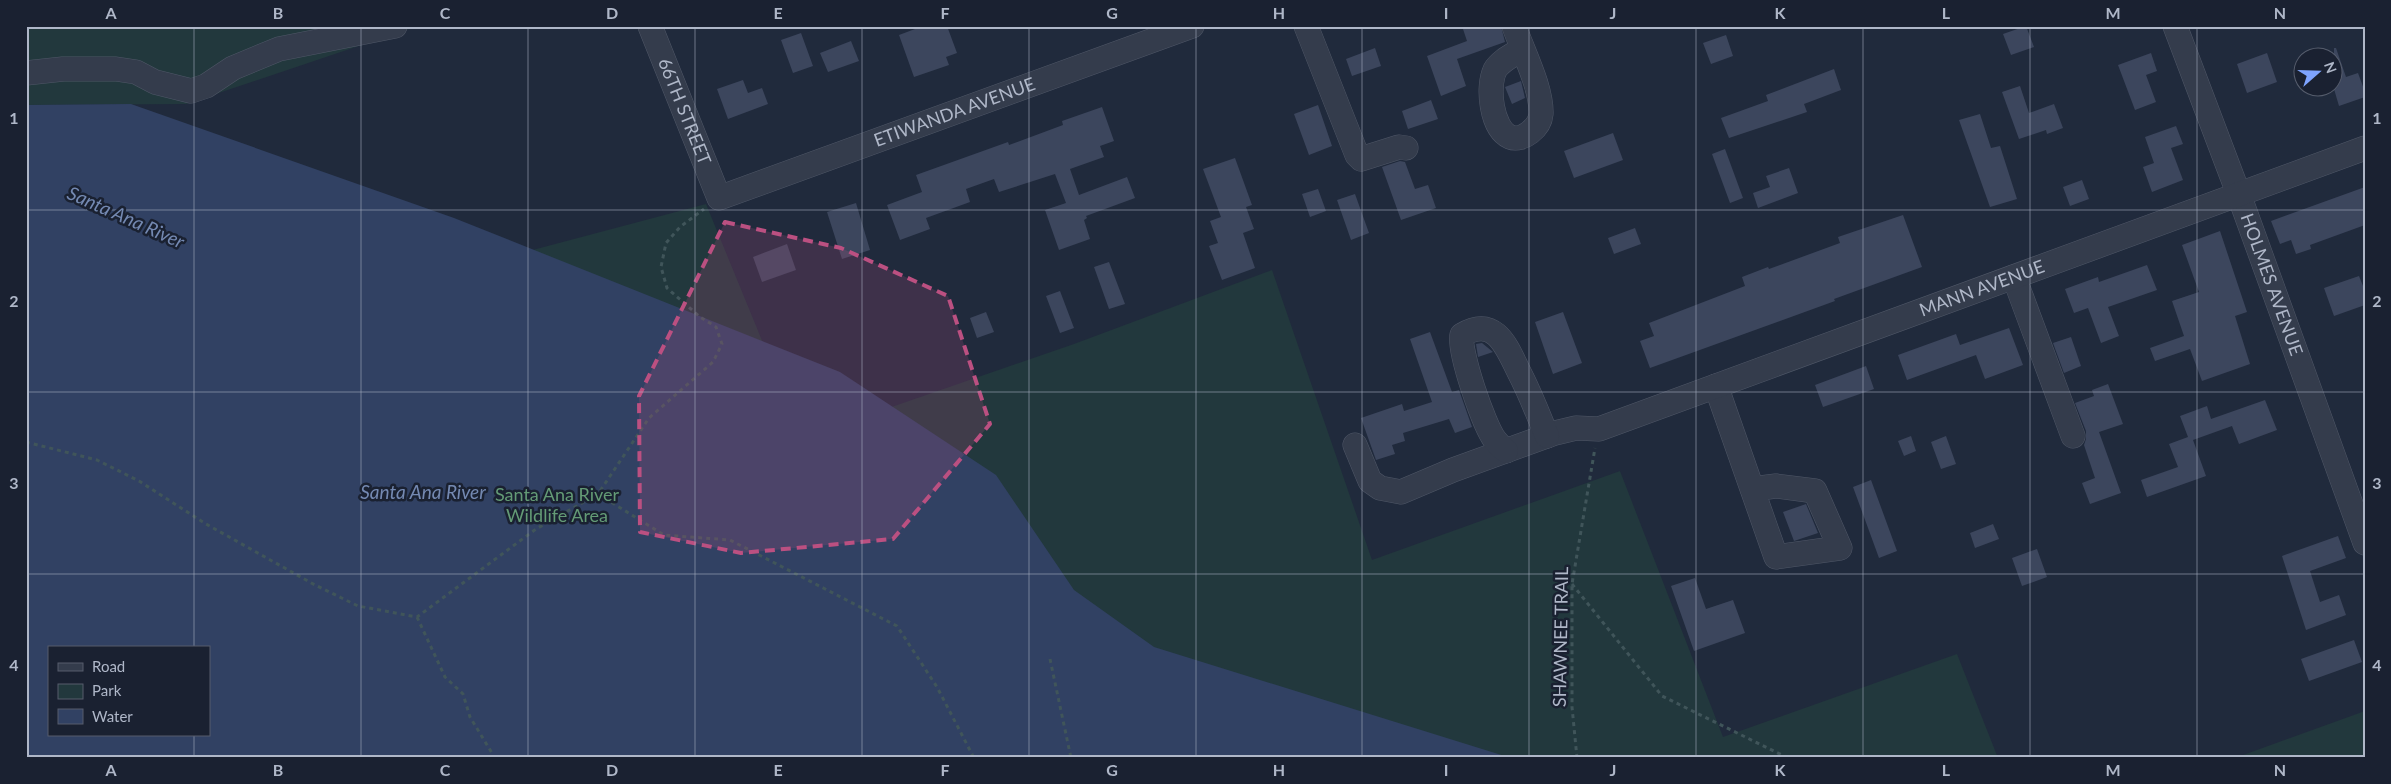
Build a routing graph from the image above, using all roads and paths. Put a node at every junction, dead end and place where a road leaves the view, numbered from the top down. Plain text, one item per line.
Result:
1 (395, 26) edge
2 (650, 26) edge
3 (1192, 26) edge
4 (1306, 26) edge
5 (1514, 26) edge
6 (2175, 26) edge
7 (1522, 49) dead end
8 (26, 73) edge
9 (1406, 148) dead end
10 (2365, 148) edge
11 (2239, 195) junction
12 (719, 198) junction
13 (2014, 277) junction
14 (1716, 386) junction
15 (1599, 429) junction
16 (1547, 436) junction
17 (2073, 436) dead end
18 (26, 442) edge
19 (1355, 445) dead end
20 (1506, 451) junction
21 (1752, 489) dead end
22 (598, 494) junction
23 (2365, 543) edge
24 (1572, 584) junction
25 (417, 617) junction
26 (1050, 659) dead end
27 (495, 758) edge
28 (974, 758) edge
29 (1071, 758) edge
30 (1577, 758) edge
31 (1788, 758) edge

1 - 8 street
2 - 12 street, 66TH STREET
3 - 12 street, ETIWANDA AVENUE
4 - 9 street
5 - 7 street
6 - 11 street, HOLMES AVENUE
10 - 11 street, MANN AVENUE
11 - 13 street, MANN AVENUE
11 - 23 street, HOLMES AVENUE
12 - 22 path
13 - 14 street, MANN AVENUE
13 - 17 street
14 - 15 street, MANN AVENUE
14 - 21 street
15 - 16 street
15 - 24 path, SHAWNEE TRAIL
16 - 20 street
16 - 20 street
18 - 25 path
19 - 20 street
22 - 25 path
22 - 28 path
24 - 30 path, SHAWNEE TRAIL
24 - 31 path
25 - 27 path
26 - 29 path

